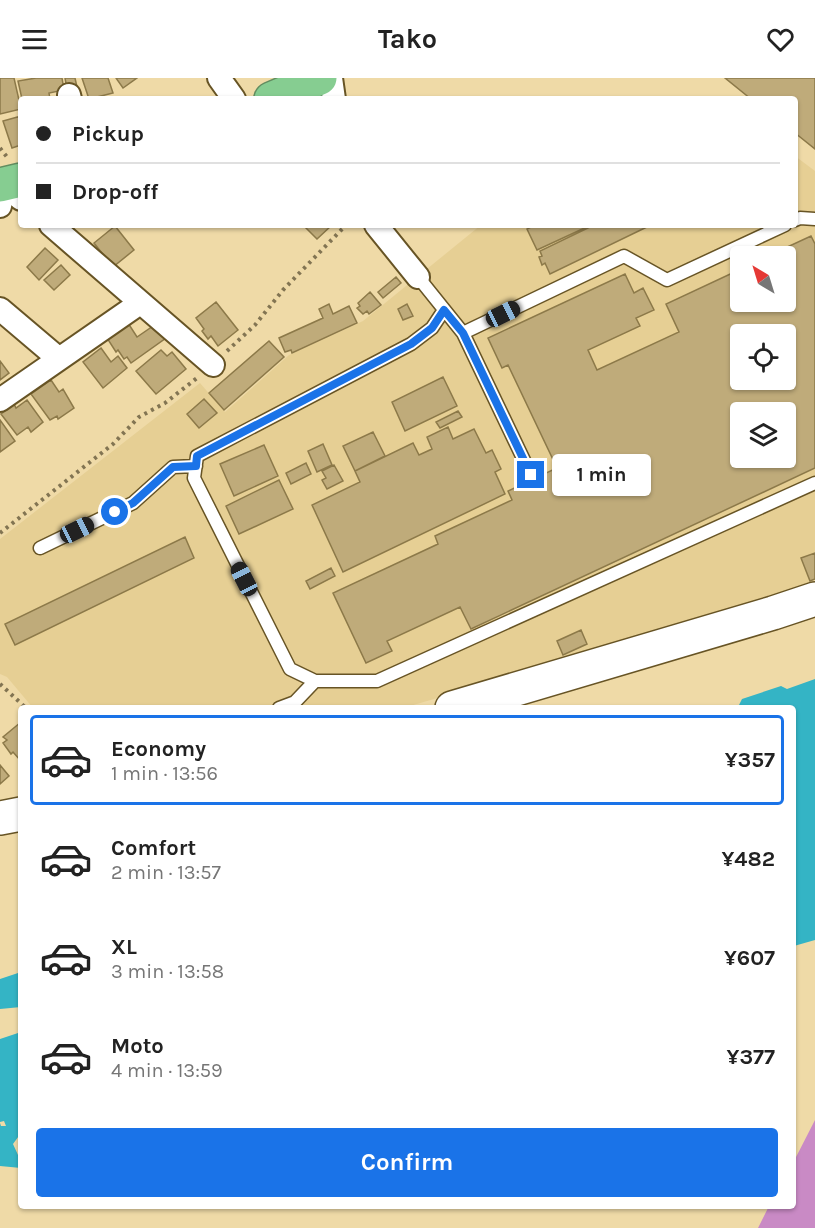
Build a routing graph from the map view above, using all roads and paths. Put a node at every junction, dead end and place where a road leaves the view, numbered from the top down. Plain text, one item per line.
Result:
1 (219, 78) edge
2 (320, 78) edge
3 (332, 78) edge
4 (232, 96) edge
5 (278, 96) edge
6 (334, 96) edge
7 (798, 219) edge
8 (815, 219) edge
9 (54, 228) edge
10 (343, 228) edge
11 (378, 228) edge
12 (779, 228) edge
13 (418, 277) joint
14 (140, 303) junction
15 (0, 309) edge
16 (444, 310) junction
17 (463, 333) junction
18 (59, 359) junction
19 (213, 365) junction
20 (0, 400) edge
21 (196, 466) junction
22 (531, 475) dead end
23 (815, 483) edge
24 (0, 533) edge
25 (40, 548) dead end
26 (815, 599) edge
27 (315, 681) junction
28 (0, 684) edge
29 (23, 705) edge
30 (287, 705) edge
31 (462, 705) edge
32 (18, 815) edge
33 (0, 818) edge

1 - 4 street
2 - 5 highway
3 - 6 street
7 - 8 lane
9 - 14 street
10 - 19 path
11 - 13 street
12 - 17 lane
13 - 16 lane
14 - 18 street
14 - 19 street
15 - 18 street
16 - 17 lane
16 - 21 lane
17 - 22 lane
18 - 20 street
19 - 24 path
21 - 25 lane
21 - 27 lane
23 - 27 lane
26 - 31 street
27 - 30 lane
28 - 29 path
32 - 33 street

